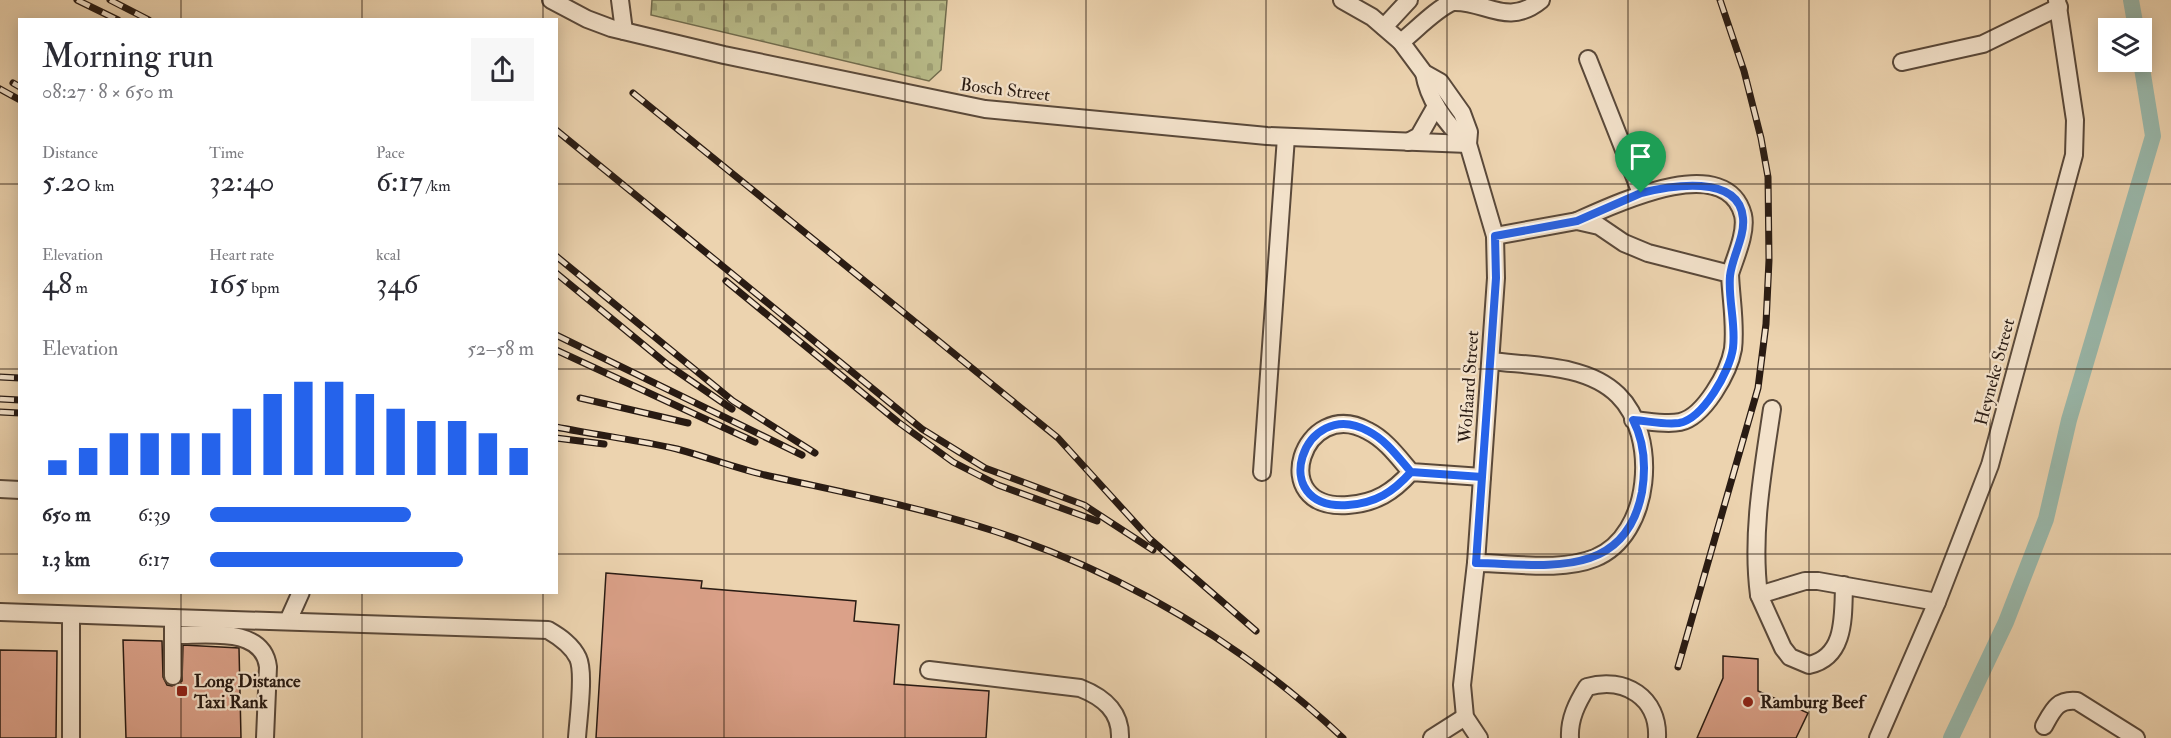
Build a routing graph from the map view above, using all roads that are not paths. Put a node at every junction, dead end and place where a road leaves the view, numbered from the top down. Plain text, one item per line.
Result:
1 (551, 0) edge
2 (620, 0) edge
3 (1342, 0) edge
4 (1409, 0) edge
5 (1541, 0) edge
6 (2058, 3) edge
7 (1384, 27) junction
8 (624, 31) junction
9 (1401, 42) junction
10 (1588, 59) dead end
11 (1902, 62) dead end
12 (1424, 73) junction
13 (1436, 106) junction
14 (1286, 137) junction
15 (1408, 142) junction
16 (1468, 144) junction
17 (1641, 193) junction
18 (1577, 221) junction
19 (1495, 236) junction
20 (1730, 274) junction
21 (1491, 361) junction
22 (1772, 409) dead end
23 (1633, 420) junction
24 (1262, 472) dead end
25 (1411, 472) junction
26 (1482, 477) junction
27 (0, 489) edge
28 (18, 490) edge
29 (1476, 563) junction
30 (1844, 585) junction
31 (301, 594) edge
32 (1759, 595) junction
33 (1937, 602) junction
34 (0, 612) edge
35 (71, 616) junction
36 (288, 621) junction
37 (173, 626) junction
38 (929, 670) dead end
39 (173, 676) dead end
40 (1465, 717) junction
41 (2044, 726) dead end
42 (71, 738) edge
43 (265, 738) edge
44 (577, 738) edge
45 (1120, 738) edge
46 (1432, 738) edge
47 (1479, 738) edge
48 (1570, 738) edge
49 (1657, 738) edge
50 (1878, 738) edge
51 (2136, 738) edge

1 - 8 street, Bosch Street
2 - 8 street
3 - 7 street, Wolfaard Street
4 - 7 street
5 - 9 street
6 - 11 street
6 - 33 street, Heyneke Street
7 - 9 street, Wolfaard Street
8 - 14 street, Bosch Street
9 - 12 street, Wolfaard Street
10 - 17 street
12 - 13 street, Wolfaard Street
12 - 16 street, Wolfaard Street
13 - 15 street
13 - 16 street, Wolfaard Street
14 - 15 street, Bosch Street
14 - 24 street
15 - 16 street, Bosch Street
16 - 19 street, Wolfaard Street
17 - 18 street
17 - 20 street
18 - 19 street
18 - 20 street
19 - 21 street, Wolfaard Street
20 - 23 street
21 - 23 street
21 - 26 street, Wolfaard Street
22 - 32 street
23 - 29 street
25 - 25 street
25 - 26 street
26 - 29 street, Wolfaard Street
27 - 28 street
29 - 40 street, Wolfaard Street
30 - 32 street
30 - 32 street
30 - 33 street
31 - 36 street
33 - 50 street, Heyneke Street
34 - 35 street
35 - 37 street
35 - 42 street
36 - 37 street
36 - 44 street
37 - 39 street
37 - 43 street
38 - 45 street
40 - 46 street
40 - 47 street, Wolfaard Street
41 - 51 street
48 - 49 street

